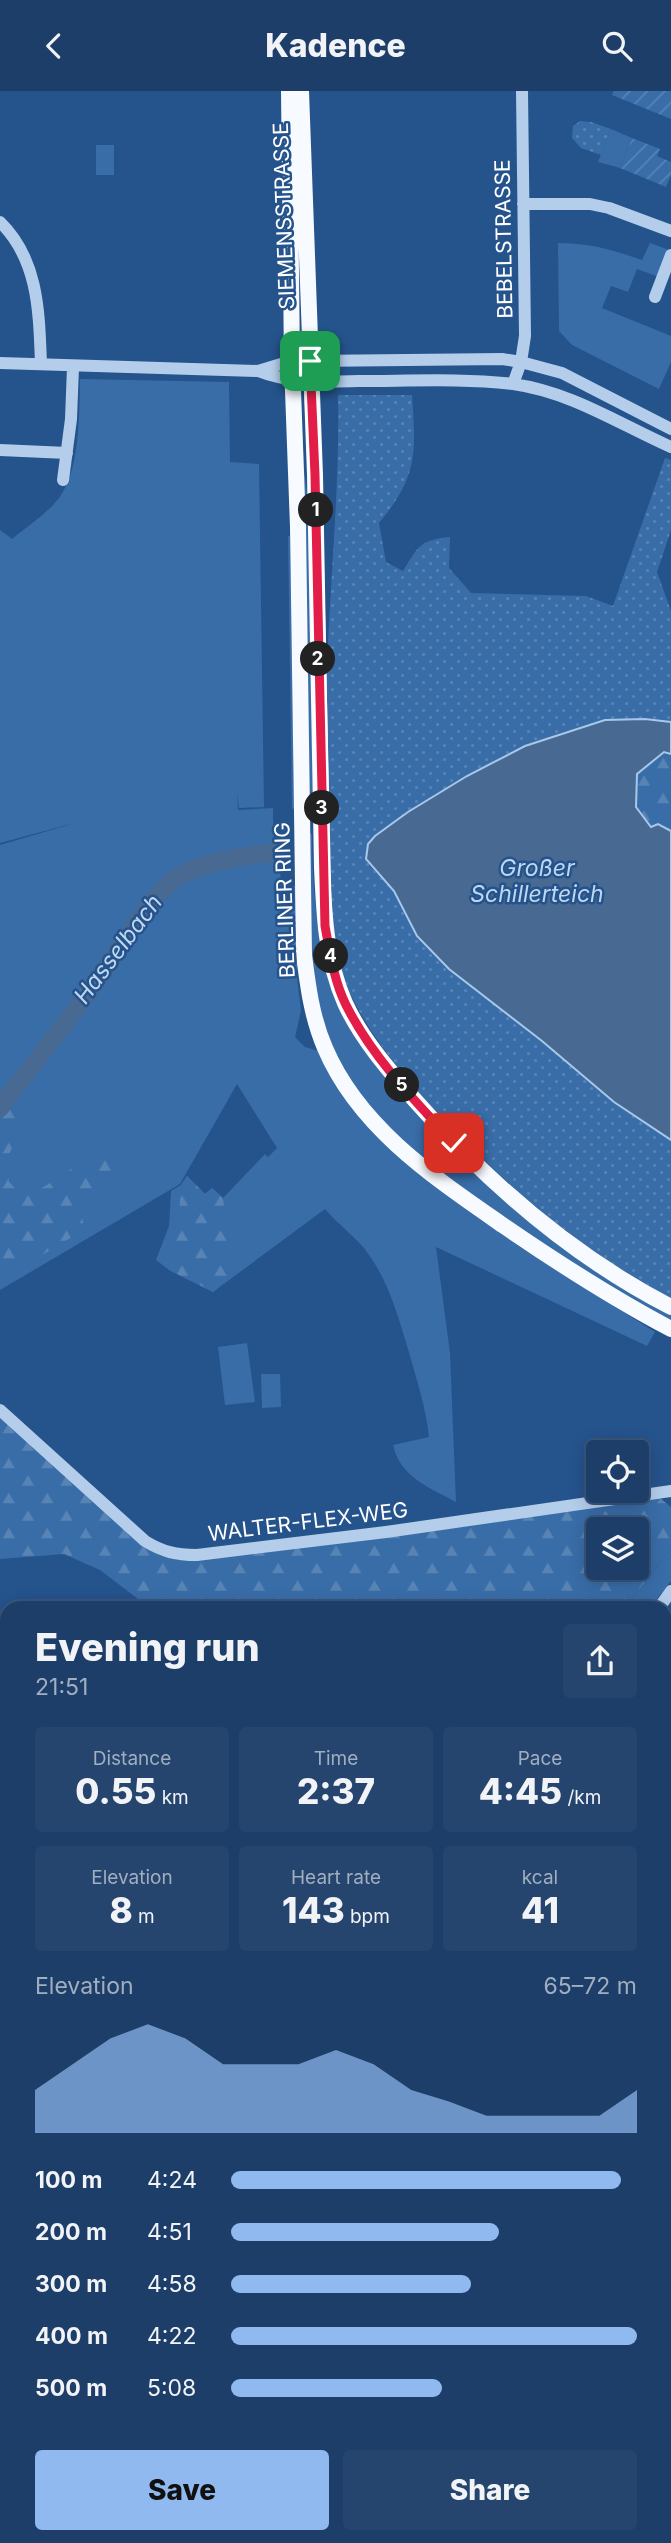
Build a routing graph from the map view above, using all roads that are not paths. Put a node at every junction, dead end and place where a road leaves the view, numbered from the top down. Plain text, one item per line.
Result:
1 (289, 91) edge
2 (301, 91) edge
3 (522, 91) edge
4 (523, 204) junction
5 (0, 222) edge
6 (671, 231) edge
7 (671, 255) edge
8 (655, 297) dead end
9 (310, 361) junction
10 (521, 362) junction
11 (0, 363) edge
12 (292, 363) junction
13 (41, 365) junction
14 (73, 367) junction
15 (258, 371) junction
16 (293, 381) junction
17 (312, 382) junction
18 (513, 384) junction
19 (671, 429) edge
20 (671, 447) edge
21 (0, 450) edge
22 (67, 453) junction
23 (63, 481) dead end
24 (671, 1307) edge
25 (671, 1329) edge
26 (0, 1410) edge
27 (671, 1491) edge

1 - 12 main road, SIEMENSSTRASSE
2 - 9 main road, SIEMENSSTRASSE
3 - 4 street, BEBELSTRASSE
4 - 6 street
4 - 10 street, BEBELSTRASSE
5 - 13 street
7 - 8 street
9 - 10 street
9 - 12 street
9 - 17 main road, SIEMENSSTRASSE
10 - 18 street, BEBELSTRASSE
10 - 19 street
11 - 13 street
12 - 15 street
12 - 16 main road, SIEMENSSTRASSE
13 - 14 street
14 - 15 street
14 - 22 street
15 - 16 street
16 - 17 street
16 - 25 main road, BERLINER RING
17 - 18 street
17 - 24 main road, BERLINER RING
18 - 20 street
21 - 22 street
22 - 23 street
26 - 27 street, WALTER-FLEX-WEG

